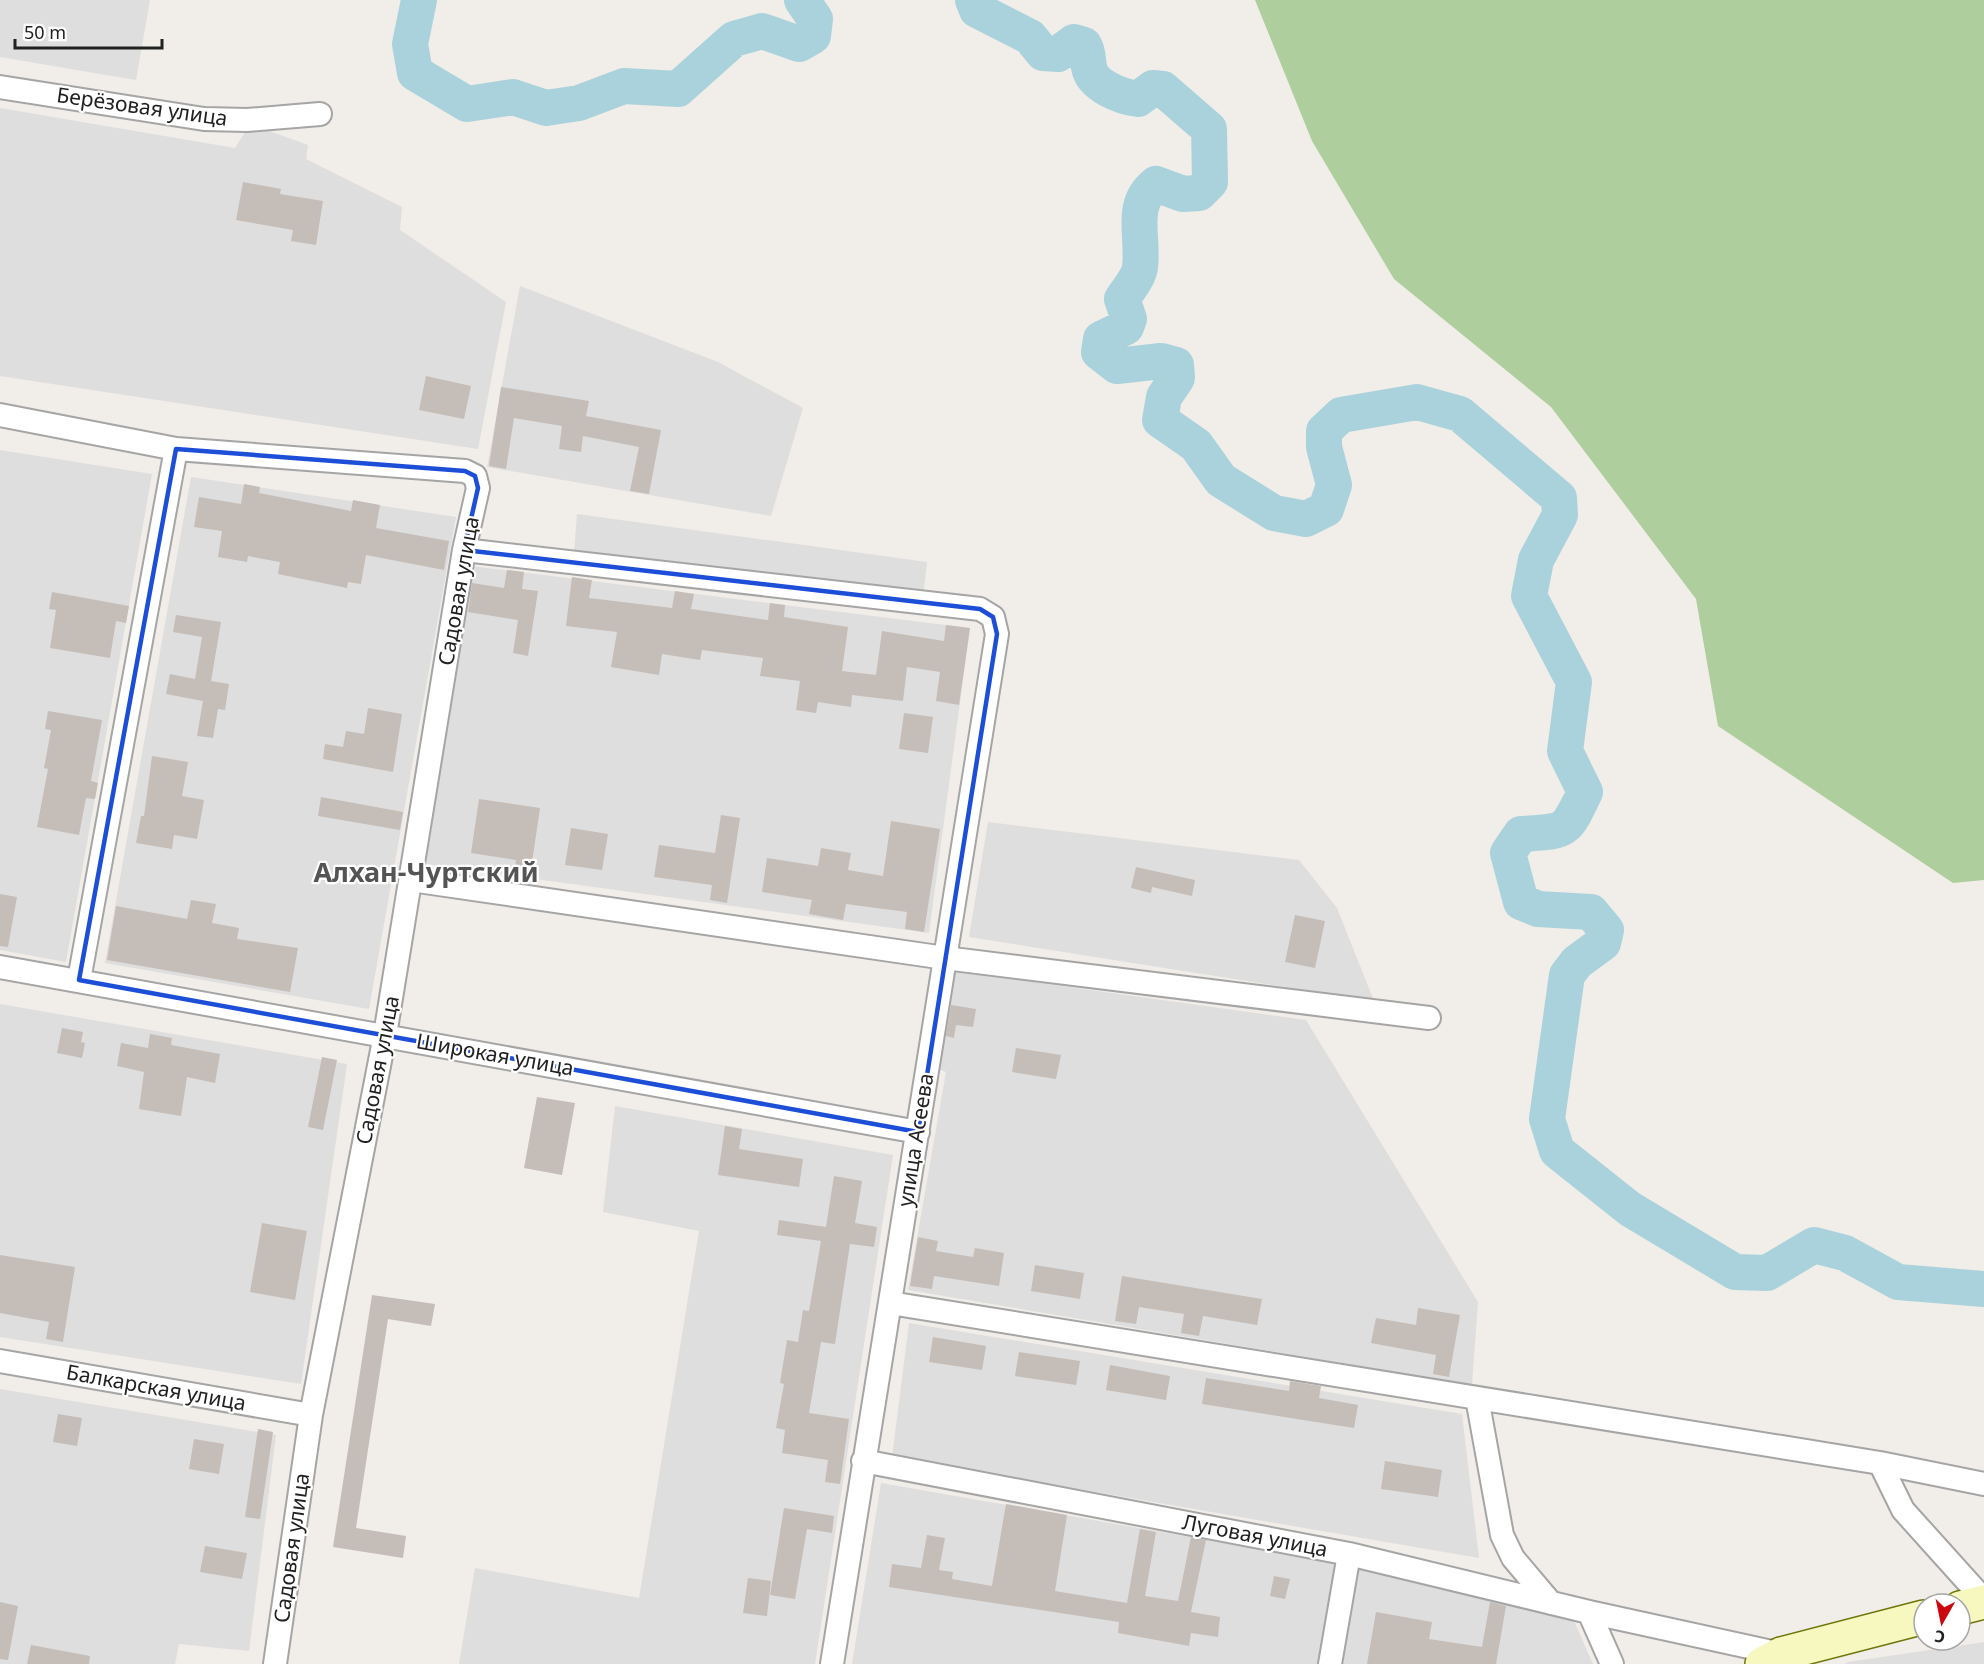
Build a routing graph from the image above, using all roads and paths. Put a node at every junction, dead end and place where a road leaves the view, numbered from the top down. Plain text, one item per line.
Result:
1 (0, 87) edge
2 (320, 114) dead end
3 (0, 415) edge
4 (176, 449) junction
5 (464, 550) junction
6 (411, 880) junction
7 (945, 958) junction
8 (0, 967) edge
9 (79, 980) junction
10 (1430, 1018) dead end
11 (385, 1035) junction
12 (918, 1132) junction
13 (890, 1303) junction
14 (0, 1360) edge
15 (1477, 1398) junction
16 (311, 1415) junction
17 (863, 1461) junction
18 (1880, 1463) junction
19 (1984, 1484) edge
20 (1349, 1554) junction
21 (1984, 1601) edge
22 (1551, 1603) junction
23 (1589, 1612) junction
24 (1912, 1620) edge
25 (1771, 1659) edge
26 (275, 1664) edge
27 (832, 1664) edge
28 (1330, 1664) edge
29 (1612, 1664) edge

1 - 2 street, Берёзовая улица
3 - 4 street
4 - 5 street, Садовая улица
4 - 9 street
5 - 6 street, Садовая улица
5 - 7 street, улица Асеева
6 - 7 street
6 - 11 street, Садовая улица
7 - 10 street
7 - 12 street, улица Асеева
8 - 9 street, Широкая улица
9 - 11 street, Широкая улица
11 - 12 street, Широкая улица
11 - 16 street, Садовая улица
12 - 13 street, улица Асеева
13 - 15 street
13 - 17 street, улица Асеева
14 - 16 street, Балкарская улица
15 - 18 street
15 - 22 street
16 - 26 street, Садовая улица
17 - 20 street, Луговая улица
17 - 27 street, улица Асеева
18 - 19 street
18 - 21 street
20 - 22 street, Луговая улица
20 - 28 street
22 - 23 street, Луговая улица
23 - 25 street, Луговая улица
23 - 29 street
24 - 25 street

